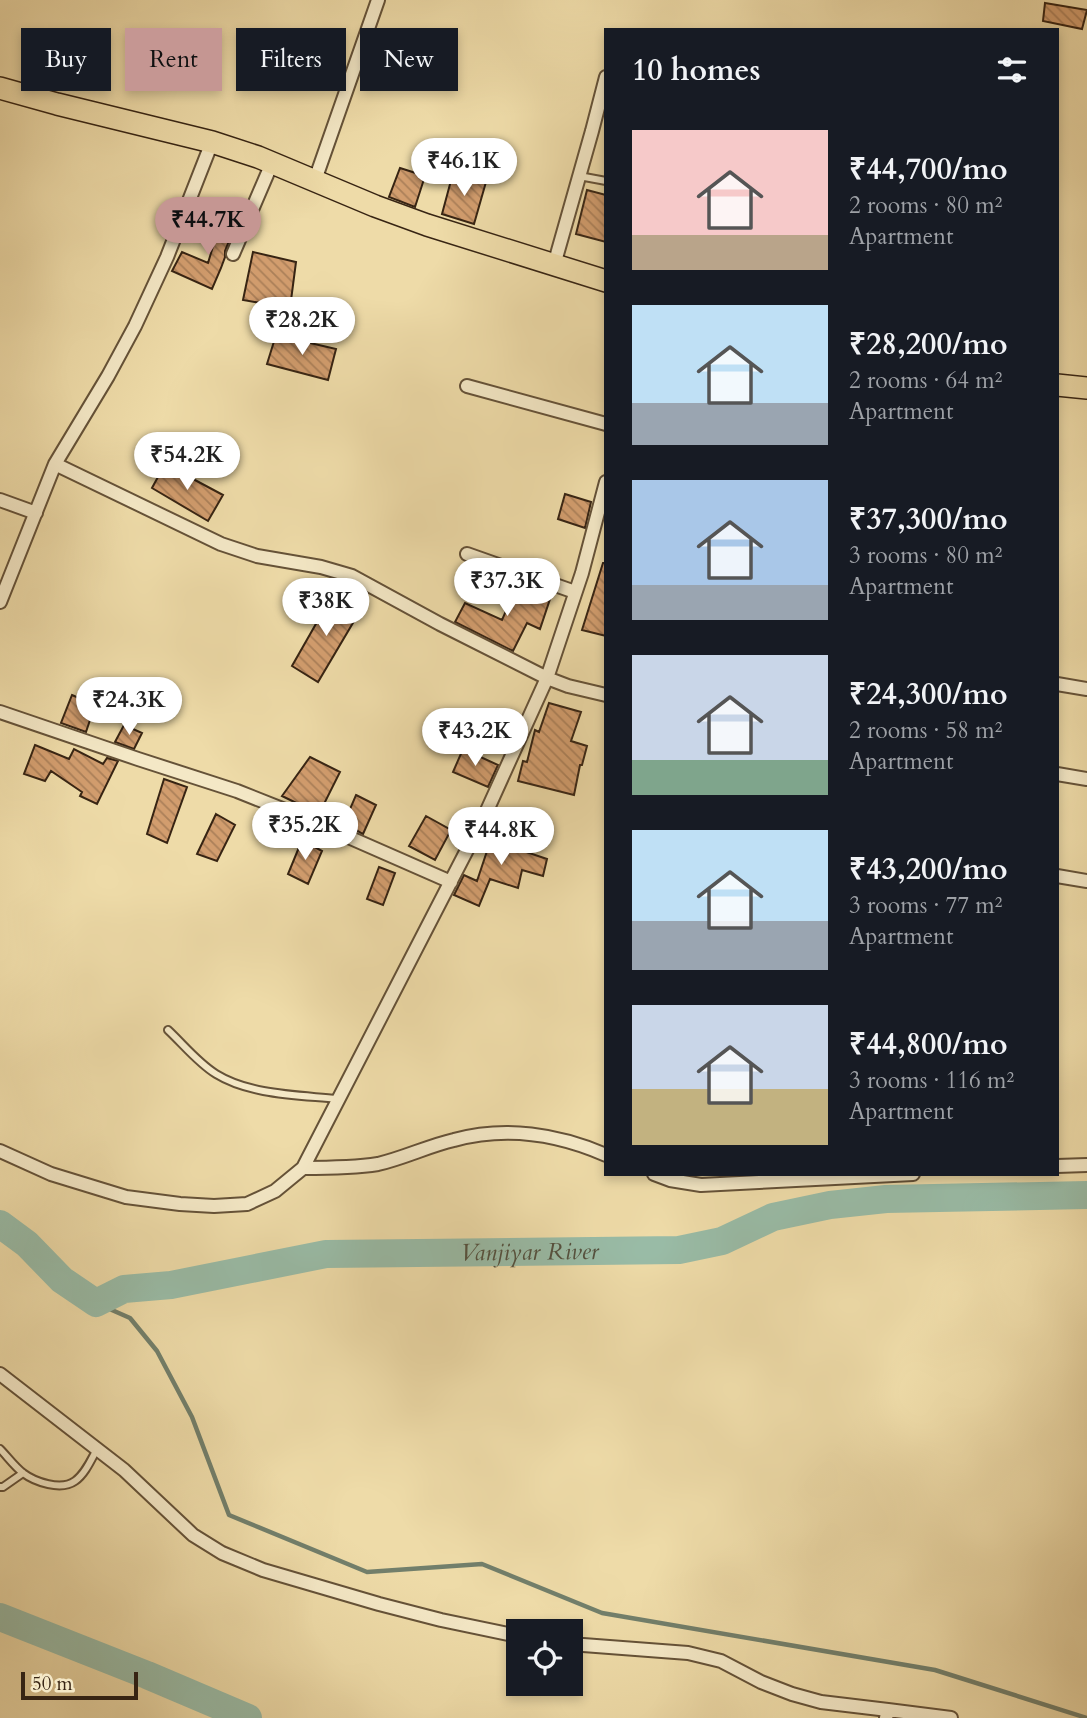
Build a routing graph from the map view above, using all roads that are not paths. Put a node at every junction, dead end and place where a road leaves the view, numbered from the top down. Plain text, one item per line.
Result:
1 (378, 0) edge
2 (604, 84) edge
3 (0, 88) edge
4 (212, 142) junction
5 (272, 163) junction
6 (579, 176) junction
7 (315, 180) junction
8 (604, 181) edge
9 (233, 254) dead end
10 (554, 265) junction
11 (604, 280) edge
12 (1059, 385) edge
13 (467, 386) dead end
14 (1087, 388) edge
15 (604, 423) edge
16 (55, 464) junction
17 (604, 490) edge
18 (0, 500) edge
19 (36, 513) junction
20 (467, 554) dead end
21 (576, 592) junction
22 (0, 602) edge
23 (547, 678) junction
24 (1059, 684) edge
25 (1087, 689) edge
26 (604, 695) edge
27 (0, 712) edge
28 (1059, 774) edge
29 (1087, 779) edge
30 (1059, 876) edge
31 (1087, 881) edge
32 (451, 882) junction
33 (168, 1030) dead end
34 (337, 1099) junction
35 (0, 1151) edge
36 (604, 1154) edge
37 (1087, 1165) edge
38 (1059, 1166) edge
39 (303, 1168) junction
40 (659, 1176) edge
41 (874, 1176) edge
42 (0, 1374) edge
43 (0, 1448) edge
44 (97, 1449) junction
45 (23, 1473) junction
46 (0, 1487) edge
47 (506, 1634) edge
48 (583, 1645) edge
49 (887, 1714) edge
50 (951, 1718) edge

1 - 7 street
2 - 6 street
3 - 4 main road
4 - 5 main road
4 - 16 street
5 - 7 main road
5 - 9 street
6 - 8 lane
6 - 10 street
7 - 10 main road
10 - 11 main road
12 - 14 main road
13 - 15 street
16 - 19 street
16 - 23 street
17 - 21 street
18 - 19 street
19 - 22 street
20 - 21 street
21 - 23 street
23 - 26 street
23 - 32 street
24 - 25 street
27 - 32 street
28 - 29 street
30 - 31 street
32 - 34 street
33 - 34 lane
34 - 39 street
35 - 39 street
36 - 39 street
37 - 38 street
40 - 41 street
42 - 44 street
43 - 45 lane
44 - 45 lane
44 - 47 street
45 - 46 lane
48 - 49 street
49 - 50 street

